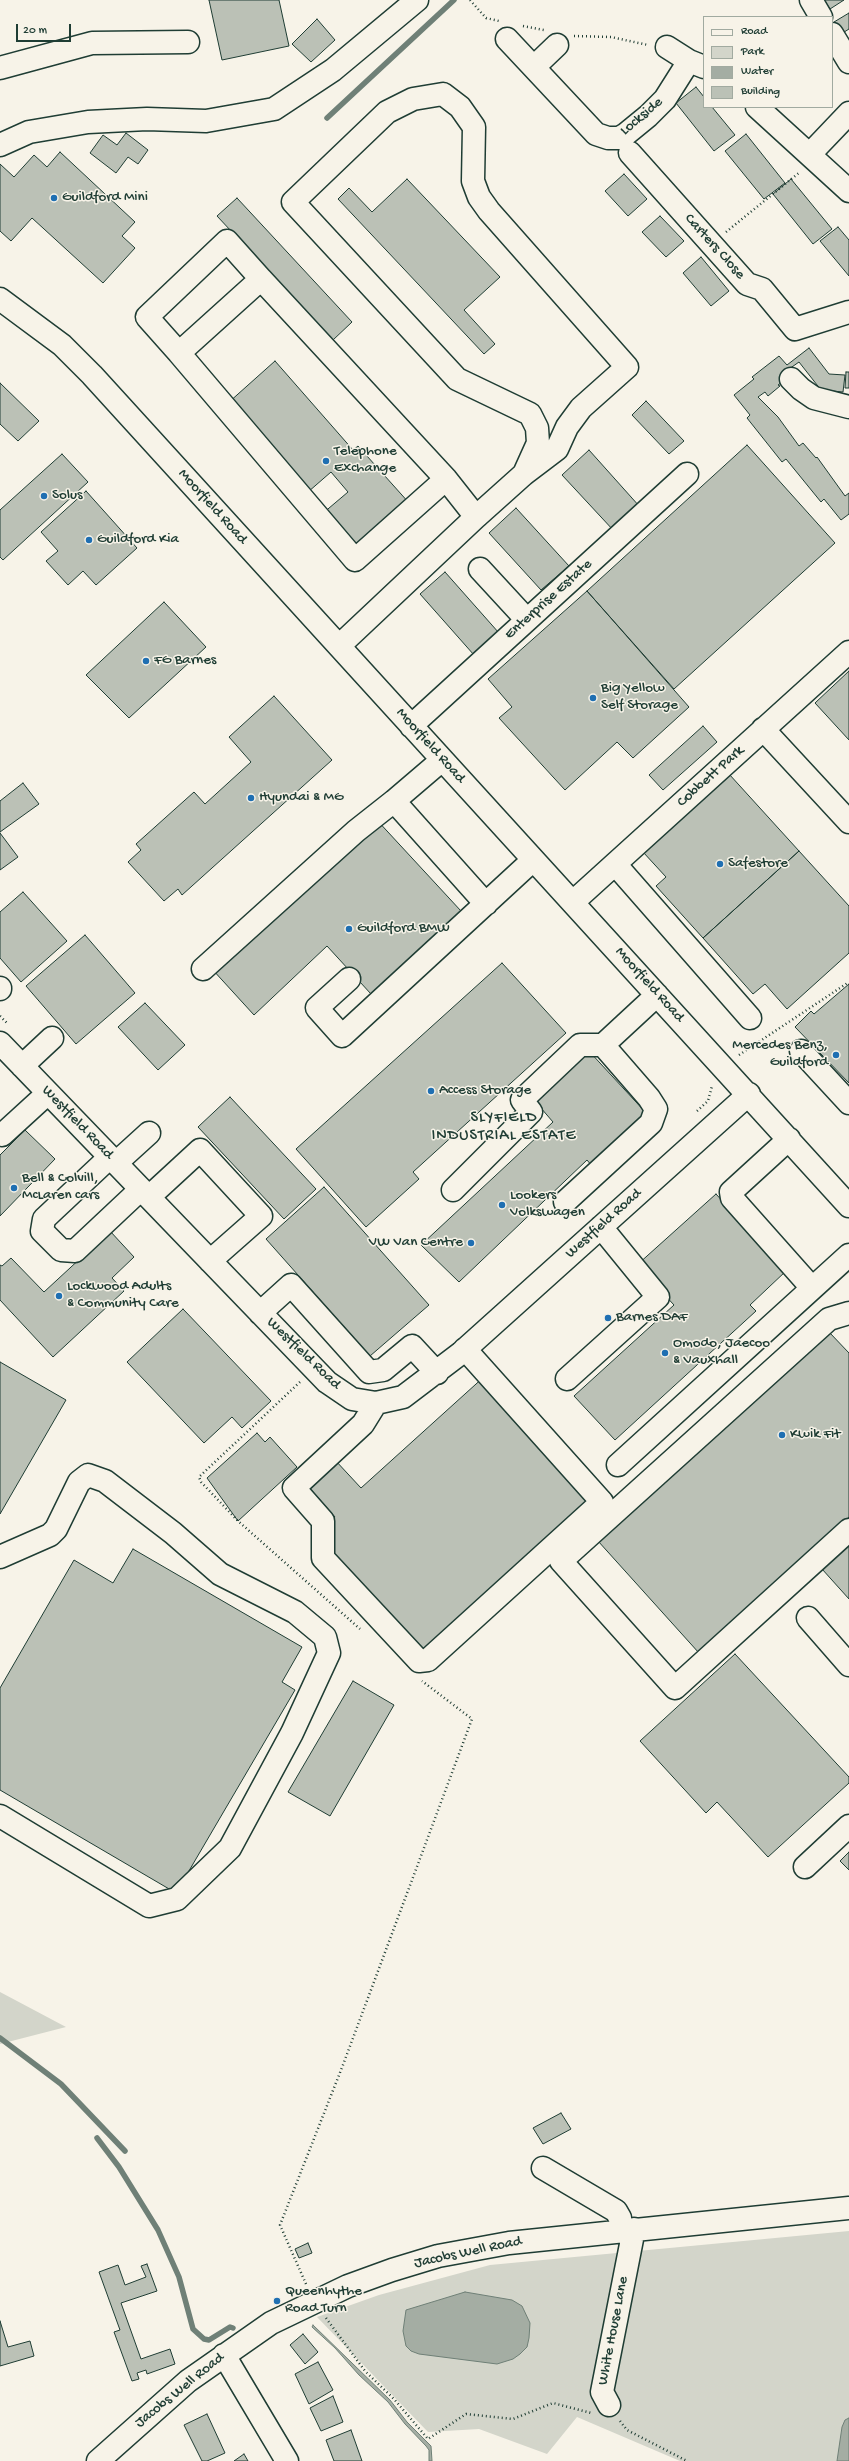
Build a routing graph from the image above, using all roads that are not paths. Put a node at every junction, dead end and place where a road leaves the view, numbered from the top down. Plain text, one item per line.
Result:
1 (417, 0) edge
2 (811, 0) edge
3 (820, 16) edge
4 (833, 36) edge
5 (507, 39) dead end
6 (188, 42) dead end
7 (557, 45) dead end
8 (667, 47) dead end
9 (849, 62) edge
10 (697, 64) edge
11 (534, 67) junction
12 (0, 68) edge
13 (758, 108) edge
14 (849, 113) edge
15 (0, 145) edge
16 (630, 153) dead end
17 (813, 157) junction
18 (849, 191) edge
19 (261, 279) junction
20 (0, 299) edge
21 (849, 312) edge
22 (179, 353) junction
23 (791, 379) dead end
24 (849, 407) edge
25 (524, 474) junction
26 (687, 474) dead end
27 (446, 479) junction
28 (476, 517) junction
29 (480, 569) dead end
30 (527, 620) junction
31 (339, 646) junction
32 (849, 652) edge
33 (411, 726) junction
34 (763, 729) junction
35 (442, 760) junction
36 (394, 801) junction
37 (849, 822) edge
38 (533, 860) junction
39 (615, 864) junction
40 (573, 902) junction
41 (486, 904) junction
42 (203, 969) dead end
43 (349, 979) dead end
44 (657, 994) junction
45 (750, 1018) dead end
46 (52, 1038) dead end
47 (0, 1043) edge
48 (603, 1045) junction
49 (801, 1051) dead end
50 (22, 1066) junction
51 (48, 1093) junction
52 (749, 1094) junction
53 (849, 1102) edge
54 (149, 1133) dead end
55 (0, 1134) edge
56 (789, 1139) junction
57 (113, 1160) junction
58 (453, 1190) dead end
59 (145, 1193) junction
60 (565, 1202) dead end
61 (849, 1206) edge
62 (601, 1227) junction
63 (849, 1255) edge
64 (210, 1261) junction
65 (812, 1288) junction
66 (260, 1312) junction
67 (849, 1313) edge
68 (466, 1349) junction
69 (437, 1373) junction
70 (567, 1379) dead end
71 (376, 1403) junction
72 (618, 1465) dead end
73 (849, 1530) edge
74 (0, 1557) edge
75 (808, 1618) dead end
76 (849, 1665) edge
77 (0, 1816) edge
78 (849, 1826) edge
79 (805, 1867) dead end
80 (543, 2168) dead end
81 (849, 2208) edge
82 (628, 2230) junction
83 (224, 2355) junction
84 (610, 2405) road end
85 (98, 2461) edge
86 (287, 2461) edge

1 - 15 street
2 - 3 street
4 - 9 street
5 - 11 street, Lockside
6 - 12 street
7 - 11 street
8 - 10 street
10 - 11 street, Lockside
13 - 17 street
14 - 17 street
16 - 21 street, Carters Close
17 - 18 street
19 - 22 street
19 - 22 street
19 - 27 street
20 - 31 street, Moorfield Road
22 - 27 street
23 - 24 street
25 - 25 street
25 - 28 street
26 - 30 street, Enterprise Estate
27 - 28 street
28 - 31 street
29 - 30 street
30 - 33 street, Enterprise Estate
31 - 33 street, Moorfield Road
32 - 34 street, Cobbett Park
33 - 35 street, Moorfield Road
34 - 37 street
34 - 39 street, Cobbett Park
35 - 36 street
35 - 38 street, Moorfield Road
36 - 41 street
36 - 42 street
38 - 40 street, Moorfield Road
38 - 41 street
39 - 40 street, Cobbett Park
39 - 45 street
40 - 44 street, Moorfield Road
41 - 43 street
44 - 48 street
44 - 52 street, Moorfield Road
46 - 50 street
47 - 50 street, Westfield Road
48 - 58 street
48 - 60 street
49 - 53 street
50 - 51 street, Westfield Road
51 - 55 street
51 - 57 street, Westfield Road
52 - 56 street, Moorfield Road
52 - 62 street, Westfield Road
54 - 57 street
56 - 61 street, Moorfield Road
56 - 65 street
57 - 59 street, Westfield Road
57 - 59 street
59 - 64 street, Westfield Road
59 - 64 street
62 - 68 street, Westfield Road
62 - 70 street
63 - 65 street
64 - 66 street, Westfield Road
65 - 72 street
66 - 69 street
66 - 71 street, Westfield Road
67 - 73 street
68 - 69 street, Westfield Road
68 - 71 street
69 - 71 street, Westfield Road
74 - 77 street
75 - 76 street
78 - 79 street
80 - 82 street
81 - 82 street, Jacobs Well Road
82 - 83 street, Jacobs Well Road
82 - 84 street, White House Lane
83 - 85 street, Jacobs Well Road
83 - 86 street

